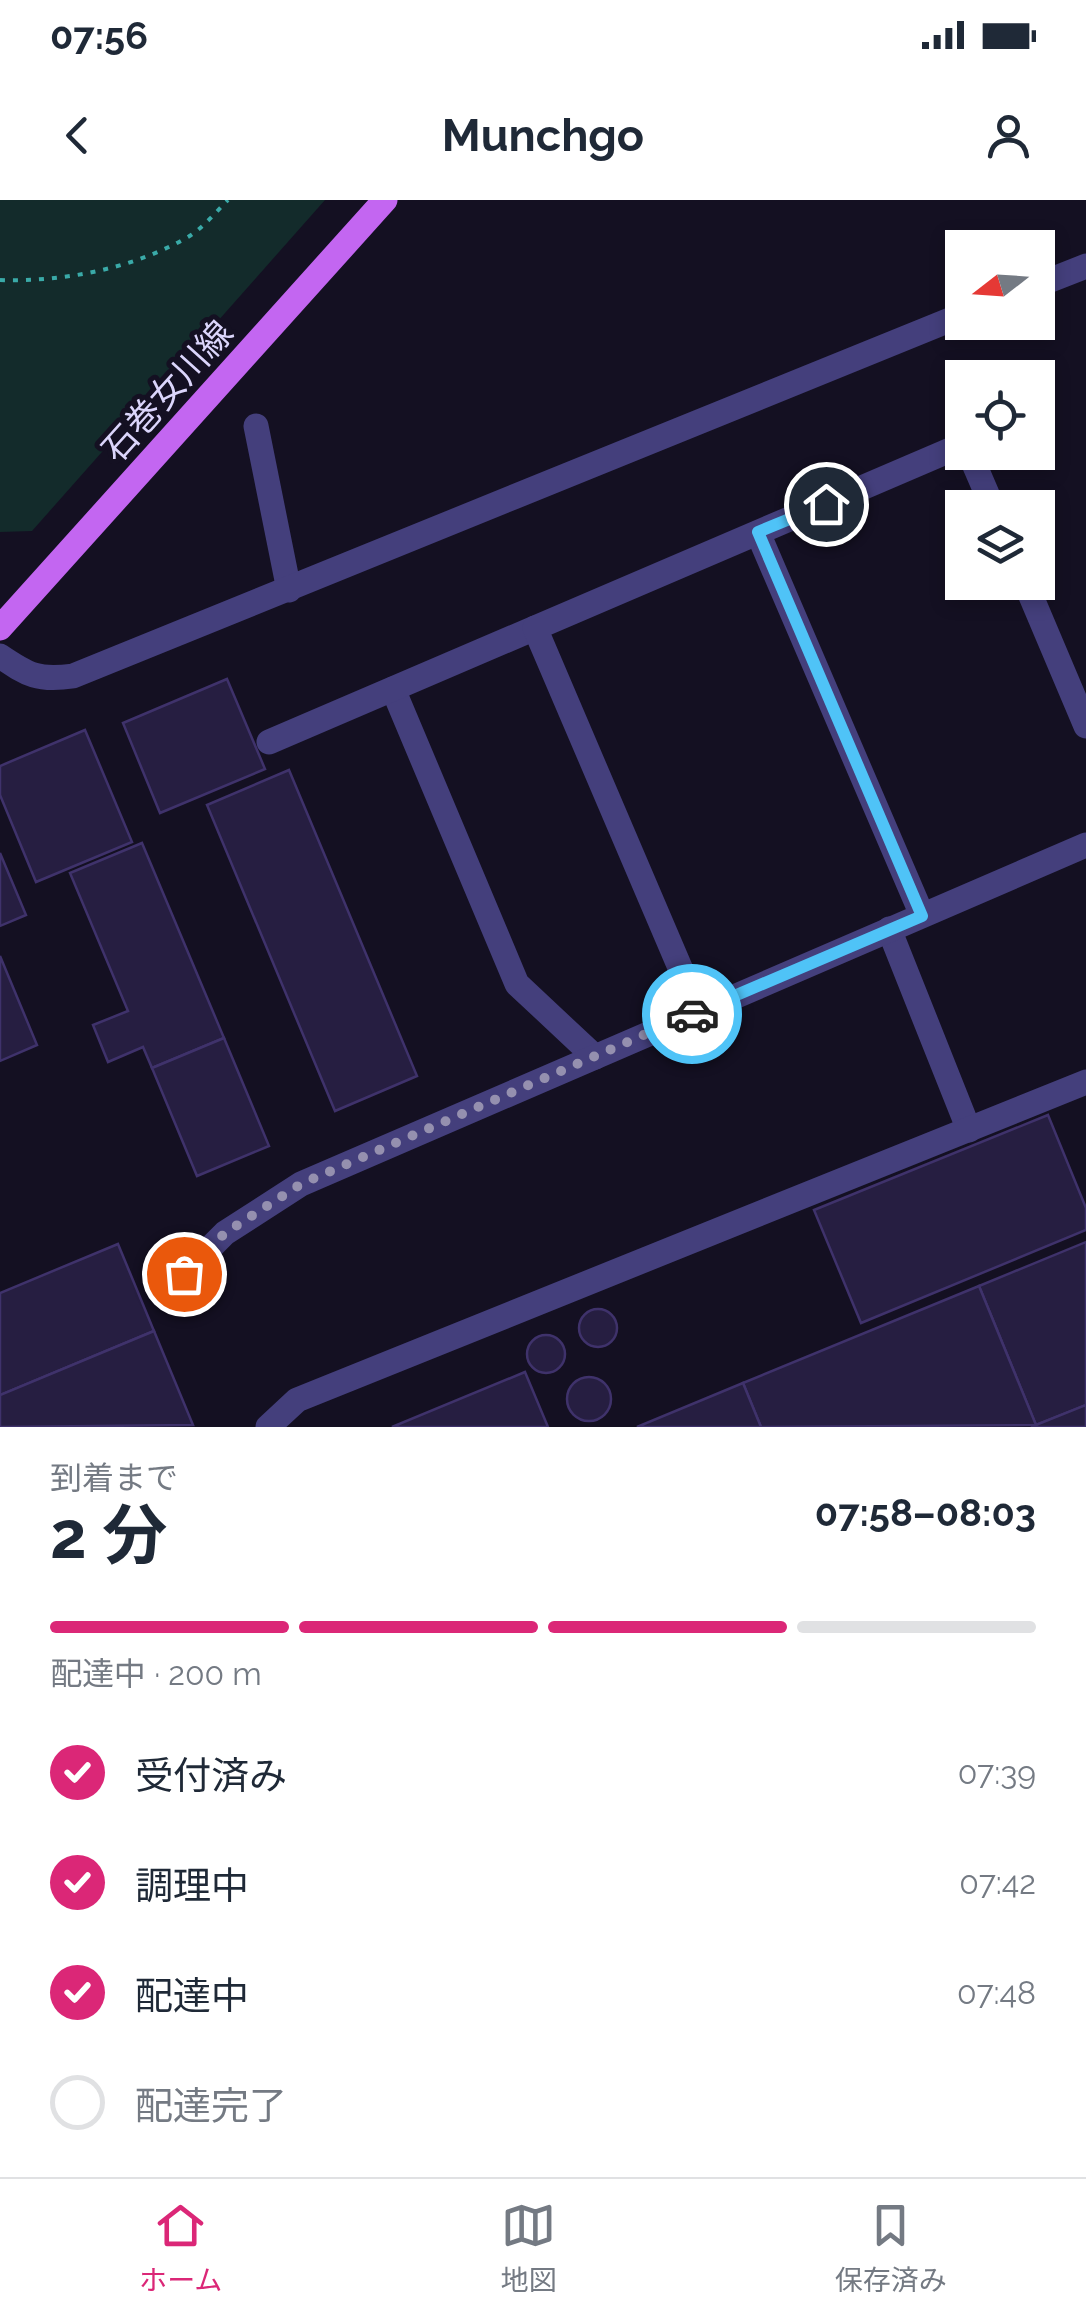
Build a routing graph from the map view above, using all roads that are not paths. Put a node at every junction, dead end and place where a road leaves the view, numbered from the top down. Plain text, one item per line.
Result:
1 (385, 200) edge
2 (1086, 266) edge
3 (1055, 279) edge
4 (945, 322) edge
5 (256, 426) dead end
6 (945, 452) edge
7 (758, 532) junction
8 (289, 590) junction
9 (1033, 600) edge
10 (0, 628) edge
11 (535, 628) junction
12 (0, 656) edge
13 (392, 689) junction
14 (1086, 726) edge
15 (269, 742) dead end
16 (1086, 845) edge
17 (922, 916) junction
18 (889, 929) junction
19 (699, 1012) junction
20 (594, 1057) junction
21 (1086, 1082) edge
22 (970, 1130) junction
23 (163, 1295) dead end
24 (268, 1427) edge

1 - 10 main road, 石巻女川線
2 - 3 street
4 - 8 street
5 - 8 street
6 - 7 street
7 - 11 street
7 - 17 street
8 - 12 street
9 - 14 street
11 - 13 street
11 - 19 street
13 - 15 street
13 - 20 street
16 - 17 street
17 - 18 street
18 - 19 street
18 - 22 street
19 - 20 street
20 - 23 street
21 - 22 street
22 - 24 street

